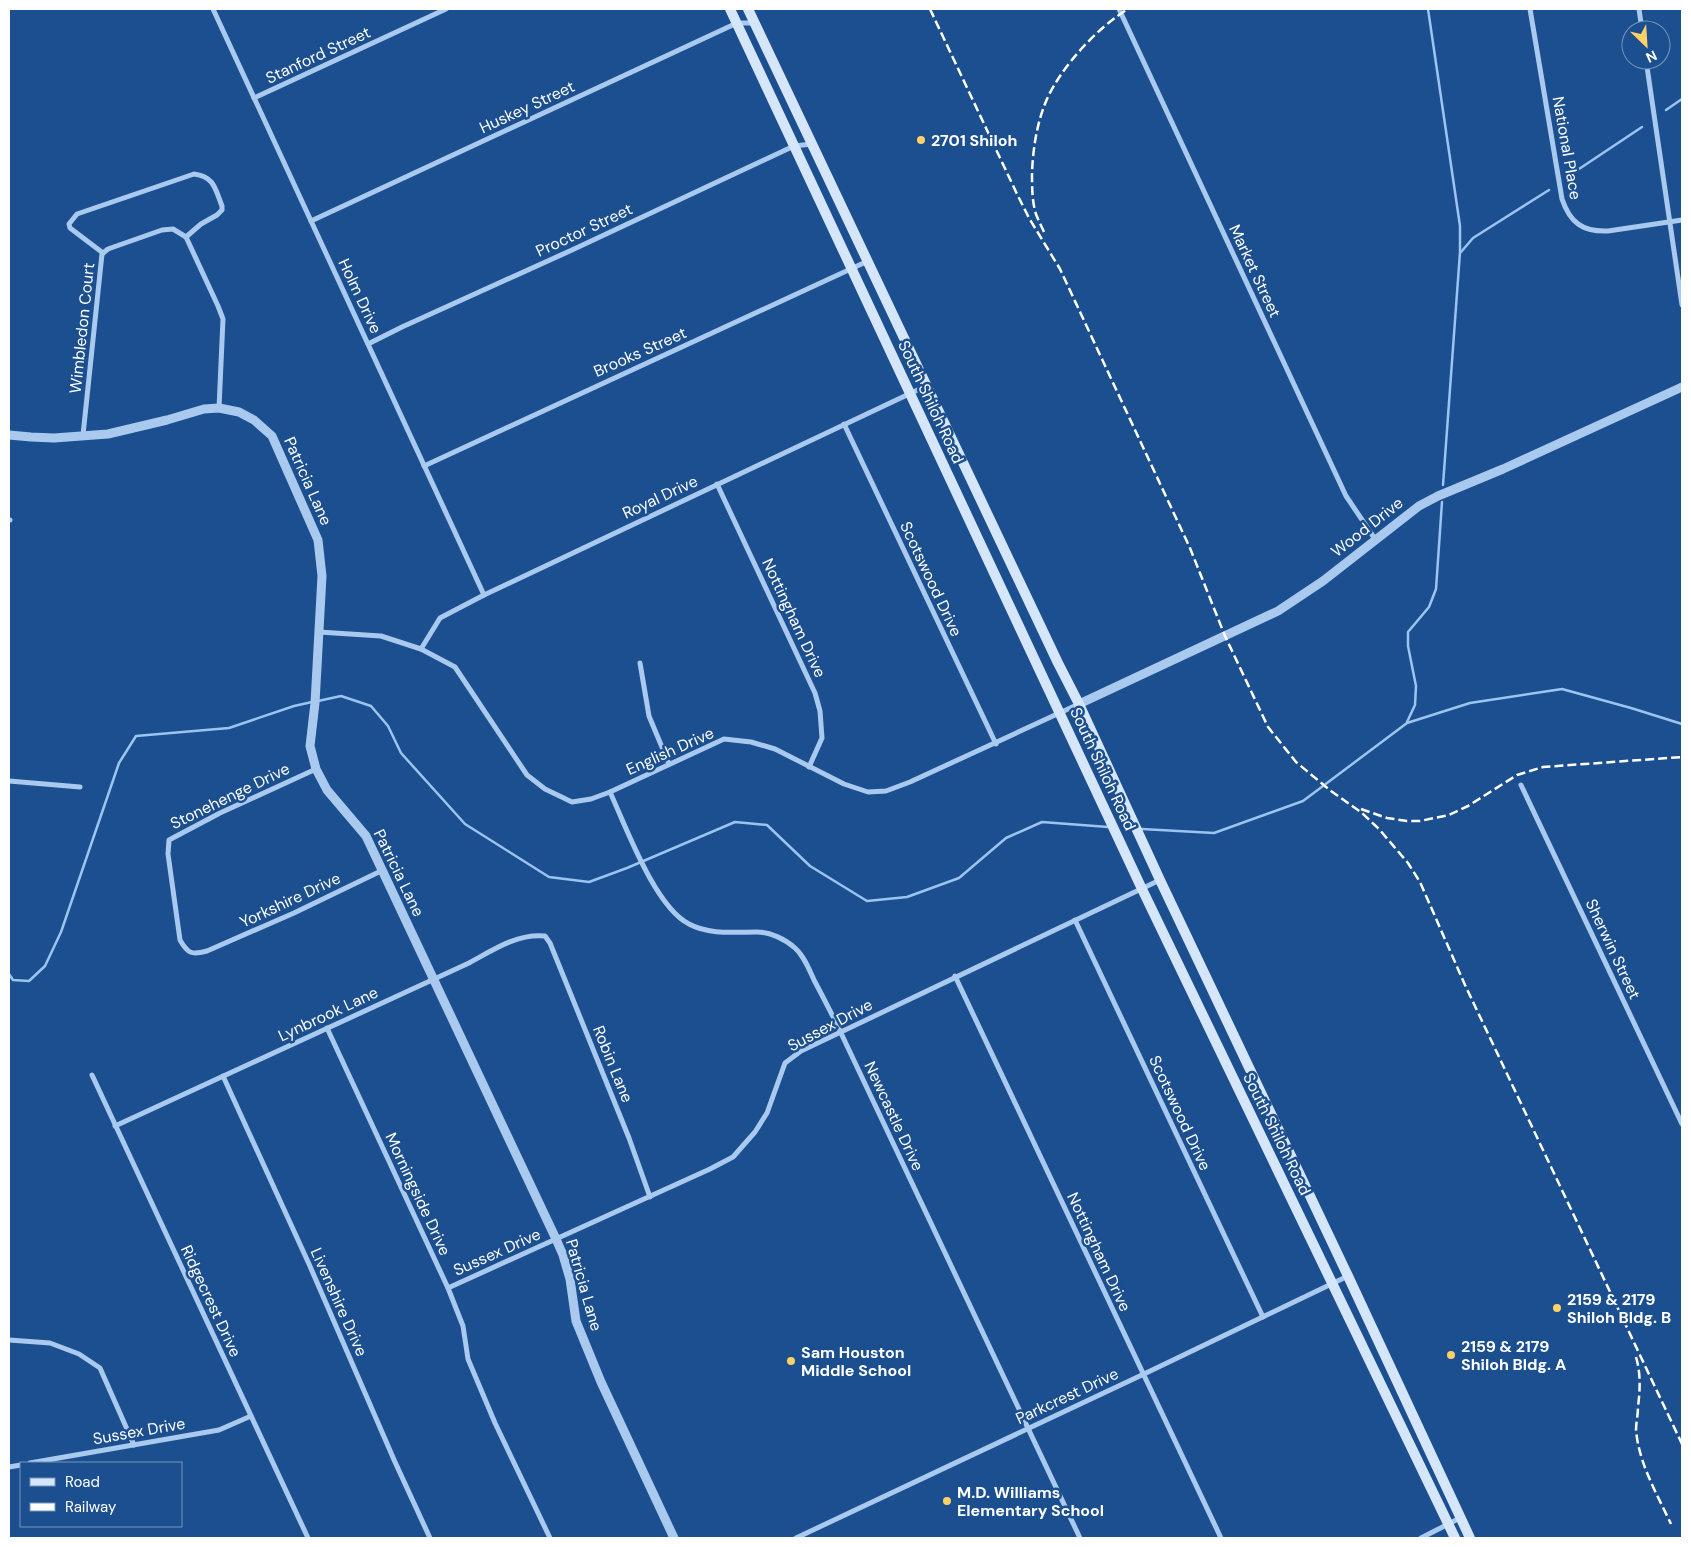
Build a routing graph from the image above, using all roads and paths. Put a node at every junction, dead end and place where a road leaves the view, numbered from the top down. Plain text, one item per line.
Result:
1 (212, 9) edge
2 (446, 9) edge
3 (730, 9) edge
4 (748, 9) edge
5 (1119, 9) edge
6 (1530, 9) edge
7 (737, 23) junction
8 (755, 23) junction
9 (1647, 70) edge
10 (254, 98) junction
11 (812, 144) junction
12 (794, 146) junction
13 (1682, 220) edge
14 (311, 221) junction
15 (1670, 222) junction
16 (186, 237) junction
17 (103, 253) junction
18 (868, 261) junction
19 (852, 269) junction
20 (1682, 305) edge
21 (368, 344) junction
22 (926, 386) junction
23 (1682, 387) edge
24 (910, 394) junction
25 (219, 408) junction
26 (844, 424) junction
27 (9, 434) edge
28 (83, 435) junction
29 (424, 466) junction
30 (717, 484) junction
31 (1375, 539) junction
32 (484, 595) junction
33 (318, 632) junction
34 (421, 650) junction
35 (640, 663) dead end
36 (1079, 704) junction
37 (1060, 713) junction
38 (996, 744) junction
39 (669, 764) junction
40 (809, 767) junction
41 (316, 769) junction
42 (9, 781) edge
43 (1522, 785) dead end
44 (80, 787) dead end
45 (610, 792) junction
46 (383, 870) junction
47 (1160, 880) junction
48 (1142, 889) junction
49 (1075, 920) junction
50 (550, 943) joint
51 (207, 951) joint
52 (955, 976) junction
53 (433, 978) junction
54 (327, 1028) junction
55 (840, 1031) junction
56 (92, 1074) dead end
57 (223, 1076) junction
58 (1682, 1124) edge
59 (115, 1126) junction
60 (650, 1196) junction
61 (556, 1239) junction
62 (1348, 1276) junction
63 (1332, 1283) junction
64 (448, 1288) junction
65 (1263, 1317) junction
66 (9, 1340) edge
67 (1144, 1374) junction
68 (251, 1416) junction
69 (1028, 1429) junction
70 (134, 1445) junction
71 (36, 1462) edge
72 (1460, 1518) junction
73 (1448, 1524) junction
74 (308, 1538) edge
75 (430, 1538) edge
76 (550, 1538) edge
77 (674, 1538) edge
78 (796, 1538) edge
79 (1080, 1538) edge
80 (1221, 1538) edge
81 (1421, 1538) edge
82 (1455, 1538) edge
83 (1470, 1538) edge

1 - 10 street, Holm Drive
2 - 10 street, Stanford Street
3 - 7 main road, South Shiloh Road
4 - 8 main road, South Shiloh Road
5 - 31 street, Market Street
6 - 15 street, National Place
7 - 8 street, Huskey Street
7 - 12 main road, South Shiloh Road
7 - 14 street, Huskey Street
8 - 11 main road, South Shiloh Road
9 - 15 street
10 - 14 street, Holm Drive
11 - 12 street, Proctor Street
11 - 18 main road, South Shiloh Road
12 - 19 main road, South Shiloh Road
12 - 21 street, Proctor Street
13 - 15 street, National Place
14 - 21 street, Holm Drive
15 - 20 street
16 - 17 street, Wimbledon Court
16 - 17 street
16 - 25 street
17 - 28 street, Wimbledon Court
18 - 19 street, Brooks Street
18 - 22 main road, South Shiloh Road
19 - 24 main road, South Shiloh Road
19 - 29 street, Brooks Street
21 - 29 street, Holm Drive
22 - 24 street, Royal Drive
22 - 36 main road, South Shiloh Road
23 - 31 street, Wood Drive
24 - 26 street, Royal Drive
24 - 37 main road, South Shiloh Road
25 - 28 street, Patricia Lane
25 - 33 street, Patricia Lane
26 - 30 street, Royal Drive
26 - 38 street, Scotswood Drive
27 - 28 street, Patricia Lane
29 - 32 street, Holm Drive
30 - 32 street, Royal Drive
30 - 40 street, Nottingham Drive
31 - 36 street, Wood Drive
32 - 34 street, Royal Drive
33 - 34 street, English Drive
33 - 41 street, Patricia Lane
34 - 45 street, English Drive
35 - 39 street
36 - 37 street, English Drive
36 - 47 main road, South Shiloh Road
37 - 38 street, English Drive
37 - 48 main road, South Shiloh Road
38 - 40 street, English Drive
39 - 40 street, English Drive
39 - 45 street, English Drive
41 - 46 street, Patricia Lane
41 - 51 street, Stonehenge Drive
42 - 44 street
43 - 58 street, Sherwin Street
45 - 55 street, Newcastle Drive
46 - 51 street, Yorkshire Drive
46 - 53 street, Patricia Lane
47 - 48 street, Sussex Drive
47 - 62 main road, South Shiloh Road
48 - 49 street, Sussex Drive
48 - 63 main road, South Shiloh Road
49 - 52 street, Sussex Drive
49 - 65 street, Scotswood Drive
50 - 53 street, Lynbrook Lane
50 - 60 street, Robin Lane
52 - 55 street, Sussex Drive
52 - 67 street, Nottingham Drive
53 - 54 street, Lynbrook Lane
53 - 61 street, Patricia Lane
54 - 57 street, Lynbrook Lane
54 - 64 street, Morningside Drive
55 - 60 street, Sussex Drive
55 - 69 street, Newcastle Drive
56 - 59 street, Ridgecrest Drive
57 - 59 street, Lynbrook Lane
57 - 75 street, Livenshire Drive
59 - 68 street, Ridgecrest Drive
60 - 61 street, Sussex Drive
61 - 64 street, Sussex Drive
61 - 77 street, Patricia Lane
62 - 63 street, Parkcrest Drive
62 - 72 main road, South Shiloh Road
63 - 65 street, Parkcrest Drive
63 - 73 main road, South Shiloh Road
64 - 76 street, Morningside Drive
65 - 67 street, Parkcrest Drive
66 - 70 street
67 - 69 street, Parkcrest Drive
67 - 80 street, Nottingham Drive
68 - 70 street, Sussex Drive
68 - 74 street, Ridgecrest Drive
69 - 78 street, Parkcrest Drive
69 - 79 street, Newcastle Drive
70 - 71 street, Sussex Drive
72 - 73 street
72 - 83 main road, South Shiloh Road
73 - 81 street
73 - 82 main road, South Shiloh Road

